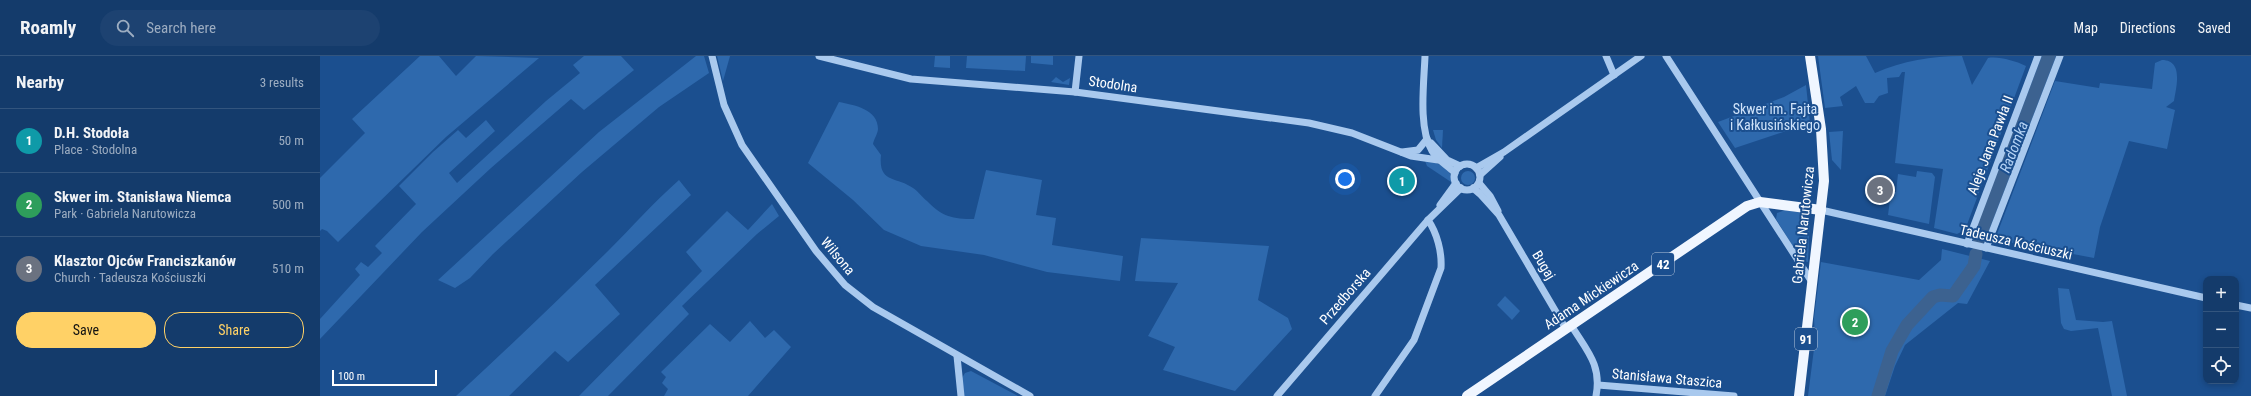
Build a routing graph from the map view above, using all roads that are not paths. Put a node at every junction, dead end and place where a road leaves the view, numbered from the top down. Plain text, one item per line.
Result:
1 (712, 56) edge
2 (819, 56) edge
3 (1079, 56) edge
4 (1425, 56) edge
5 (1606, 56) edge
6 (1641, 56) edge
7 (1666, 56) edge
8 (1810, 56) edge
9 (2038, 56) edge
10 (2060, 56) edge
11 (1614, 75) junction
12 (1075, 92) junction
13 (1427, 138) junction
14 (1402, 152) junction
15 (1504, 152) junction
16 (1438, 160) junction
17 (1460, 166) junction
18 (1476, 168) junction
19 (1454, 173) junction
20 (1480, 175) junction
21 (1458, 186) junction
22 (1476, 186) junction
23 (1760, 202) junction
24 (1821, 210) junction
25 (1428, 220) junction
26 (1967, 244) junction
27 (1986, 248) junction
28 (1812, 282) junction
29 (2203, 297) edge
30 (2239, 306) edge
31 (2251, 308) edge
32 (1569, 327) junction
33 (957, 356) junction
34 (1598, 385) junction
35 (961, 396) edge
36 (1030, 396) edge
37 (1277, 396) edge
38 (1375, 396) edge
39 (1467, 396) edge
40 (1596, 396) edge
41 (1734, 396) edge
42 (1799, 396) edge

1 - 33 street, Wilsona
2 - 12 street, Stodolna
3 - 12 street
4 - 13 street
5 - 11 street
6 - 11 street
7 - 23 street
8 - 24 main road, Gabriela Narutowicza
9 - 26 street, Aleje Jana Pawła II
10 - 27 street
11 - 15 street
12 - 14 street, Stodolna
13 - 14 street
13 - 16 street
13 - 17 street
14 - 16 street, Stodolna
15 - 18 street
15 - 20 street
16 - 19 street
17 - 18 street
17 - 19 street
18 - 20 street
19 - 21 street
20 - 22 street
21 - 22 street
21 - 25 street, Przedborska
22 - 32 street, Bugaj
23 - 24 main road, Adama Mickiewicza / 42
23 - 28 street
23 - 32 main road, Adama Mickiewicza / 42
24 - 26 street, Tadeusza Kościuszki
24 - 28 main road, Gabriela Narutowicza / 91
25 - 37 street, Przedborska
25 - 38 street
26 - 27 street, Tadeusza Kościuszki
27 - 29 street, Tadeusza Kościuszki
28 - 42 main road, Gabriela Narutowicza / 91
30 - 31 street
32 - 34 street, Bugaj
32 - 39 main road, Adama Mickiewicza / 42
33 - 35 street
33 - 36 street, Wilsona
34 - 40 street, Bugaj
34 - 41 street, Stanisława Staszica

